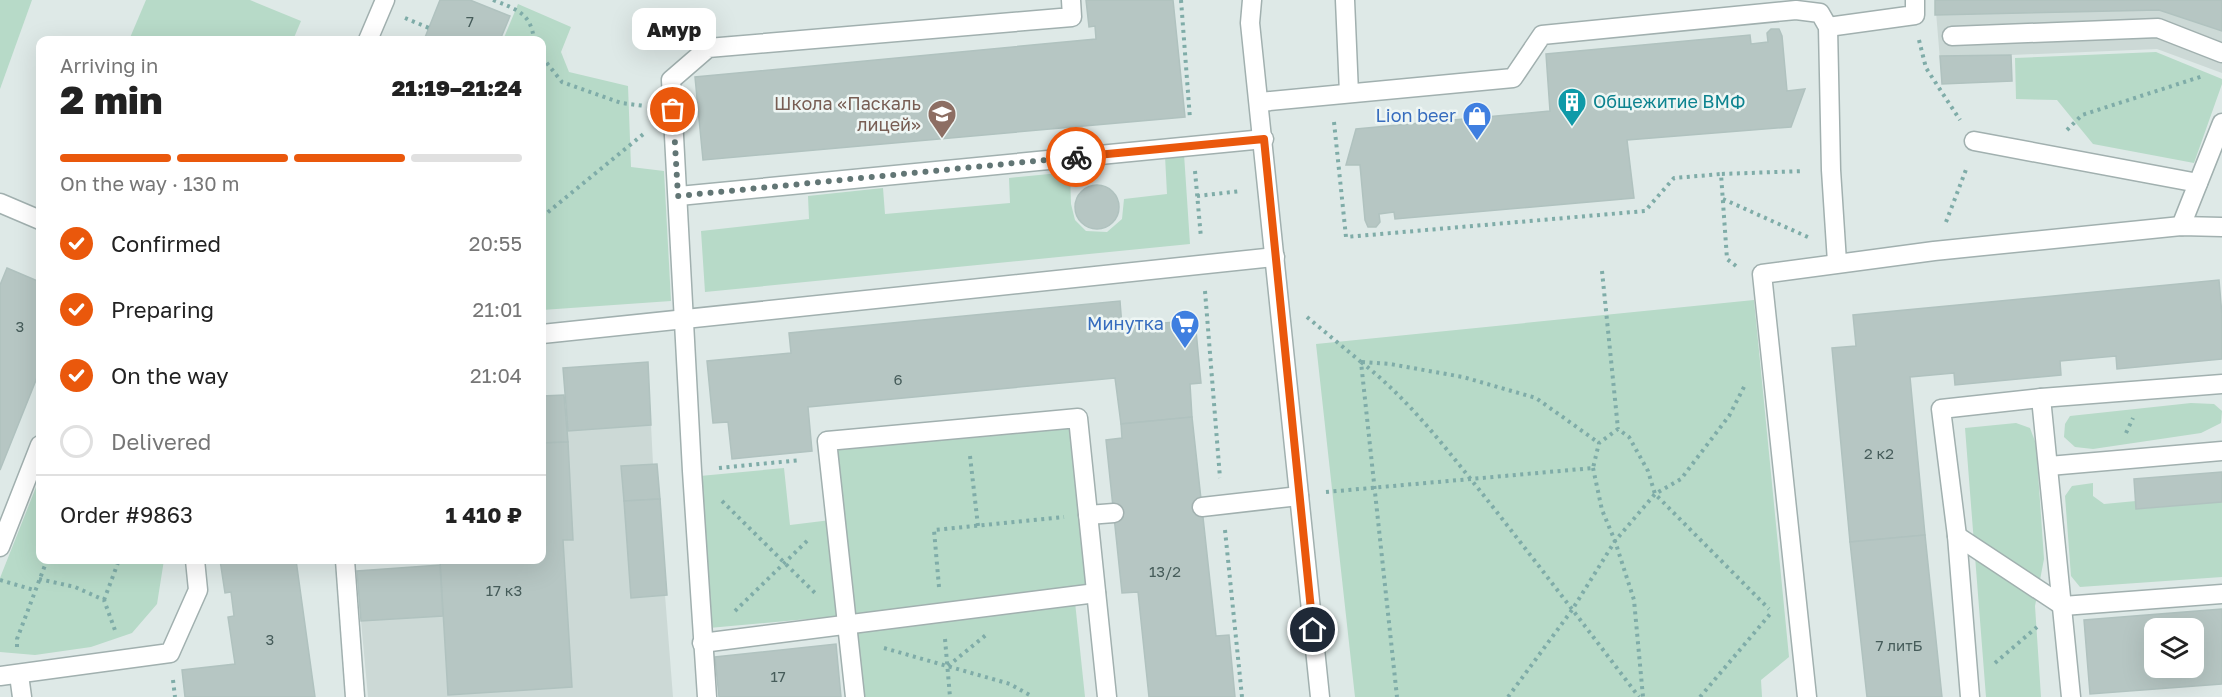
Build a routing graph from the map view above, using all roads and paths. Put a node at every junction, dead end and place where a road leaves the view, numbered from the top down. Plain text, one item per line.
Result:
1 (385, 0) edge
2 (493, 0) edge
3 (1071, 0) edge
4 (1180, 0) edge
5 (1252, 0) edge
6 (1345, 0) edge
7 (1915, 8) edge
8 (1828, 27) junction
9 (370, 36) edge
10 (533, 36) edge
11 (1952, 36) dead end
12 (2222, 53) edge
13 (546, 62) edge
14 (2211, 74) dead end
15 (1349, 93) junction
16 (1260, 102) junction
17 (673, 110) junction
18 (1334, 120) dead end
19 (2222, 123) edge
20 (1264, 139) junction
21 (1974, 141) junction
22 (1192, 146) junction
23 (2044, 154) junction
24 (1815, 170) dead end
25 (1721, 174) junction
26 (2198, 183) junction
27 (678, 196) junction
28 (1723, 199) junction
29 (0, 203) edge
30 (546, 214) edge
31 (36, 218) edge
32 (2181, 226) junction
33 (2222, 227) edge
34 (1803, 234) dead end
35 (1934, 250) junction
36 (1275, 257) junction
37 (1837, 262) junction
38 (1203, 265) junction
39 (1741, 270) dead end
40 (1602, 271) dead end
41 (1305, 315) dead end
42 (684, 318) junction
43 (546, 334) edge
44 (1361, 362) junction
45 (1749, 377) dead end
46 (2222, 384) edge
47 (2145, 390) junction
48 (2041, 398) junction
49 (968, 428) junction
50 (1618, 429) junction
51 (1599, 443) junction
52 (2222, 451) edge
53 (36, 455) edge
54 (828, 458) junction
55 (2113, 462) junction
56 (2049, 466) junction
57 (1593, 468) junction
58 (692, 471) junction
59 (1470, 478) junction
60 (1376, 486) junction
61 (1323, 492) dead end
62 (1655, 494) junction
63 (1299, 496) junction
64 (1222, 504) junction
65 (1202, 507) dead end
66 (1114, 513) dead end
67 (834, 514) junction
68 (1088, 515) junction
69 (978, 526) junction
70 (1957, 536) junction
71 (1615, 541) junction
72 (0, 547) edge
73 (784, 563) junction
74 (45, 564) edge
75 (118, 564) edge
76 (195, 564) edge
77 (345, 564) edge
78 (39, 579) junction
79 (0, 580) edge
80 (34, 590) junction
81 (1096, 593) junction
82 (2222, 594) edge
83 (104, 600) junction
84 (2063, 606) junction
85 (1572, 609) junction
86 (1799, 610) junction
87 (1772, 612) junction
88 (942, 613) junction
89 (846, 625) junction
90 (702, 643) junction
91 (126, 659) junction
92 (947, 667) junction
93 (19, 675) junction
94 (0, 676) edge
95 (1515, 690) junction
96 (1969, 691) edge
97 (22, 697) edge
98 (355, 697) edge
99 (707, 697) edge
100 (855, 697) edge
101 (950, 697) edge
102 (1033, 697) edge
103 (1107, 697) edge
104 (1242, 697) edge
105 (1320, 697) edge
106 (1397, 697) edge
107 (1508, 697) edge
108 (1514, 697) edge
109 (1641, 697) edge
110 (1700, 697) edge
111 (1807, 697) edge
112 (2071, 697) edge

1 - 9 street
2 - 10 path
3 - 17 street
4 - 22 path
5 - 16 street
6 - 15 street
7 - 8 street
7 - 21 path
8 - 15 street
8 - 37 street
11 - 12 street
13 - 17 path
14 - 23 path
15 - 16 street
16 - 20 street
17 - 27 street
17 - 30 path
18 - 25 path
19 - 26 street
20 - 22 street
20 - 36 street
21 - 23 street
21 - 35 path
22 - 27 street
22 - 38 path
23 - 26 street
24 - 25 path
25 - 28 path
26 - 32 street
27 - 42 street
28 - 34 path
28 - 39 path
29 - 31 street
32 - 33 street
32 - 35 street
35 - 37 street
36 - 38 street
36 - 63 street
37 - 86 street
38 - 42 street
38 - 64 path
40 - 50 path
41 - 44 path
42 - 43 street
42 - 58 street
44 - 51 path
44 - 59 path
44 - 60 path
45 - 62 path
46 - 47 street
47 - 48 street
47 - 55 path
48 - 56 street
48 - 70 street
49 - 54 street
49 - 68 street
49 - 69 path
50 - 51 path
50 - 62 path
51 - 57 path
52 - 55 street
53 - 72 street
54 - 58 path
54 - 67 street
55 - 56 street
56 - 84 street
57 - 59 path
57 - 71 path
58 - 73 path
58 - 90 street
59 - 60 path
59 - 85 path
60 - 61 path
60 - 106 path
62 - 71 path
62 - 87 path
63 - 64 street
63 - 105 street
64 - 65 street
64 - 104 path
66 - 68 street
67 - 73 path
67 - 89 street
68 - 69 path
68 - 81 street
69 - 88 path
70 - 84 street
70 - 96 street
71 - 85 path
71 - 109 path
73 - 89 path
73 - 90 path
74 - 78 path
75 - 83 path
76 - 91 street
77 - 98 street
78 - 80 path
78 - 83 path
79 - 80 path
80 - 93 path
81 - 88 street
81 - 103 street
82 - 84 street
83 - 91 path
84 - 96 path
84 - 112 street
85 - 95 path
85 - 109 path
86 - 87 path
86 - 111 street
87 - 110 path
88 - 89 street
89 - 90 street
89 - 92 path
89 - 100 street
90 - 99 street
91 - 93 street
92 - 101 path
92 - 102 path
93 - 94 street
93 - 97 street
95 - 107 path
95 - 108 path

